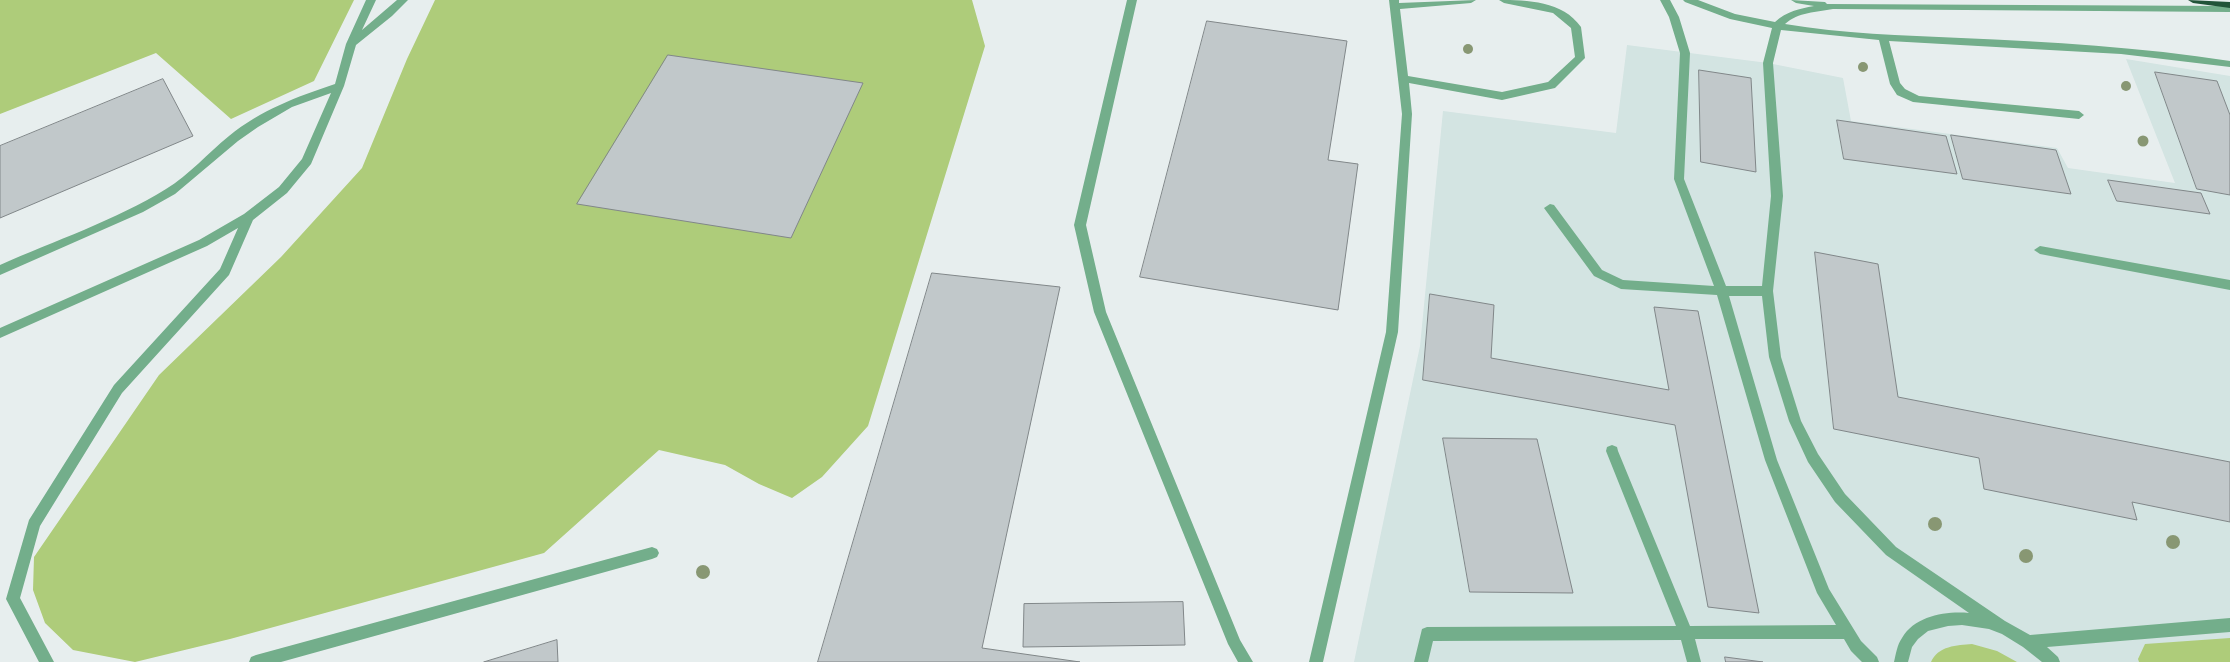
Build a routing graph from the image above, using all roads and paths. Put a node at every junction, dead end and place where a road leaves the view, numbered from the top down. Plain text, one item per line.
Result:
1 (371, 0) edge
2 (403, 0) edge
3 (1132, 0) edge
4 (1472, 0) edge
5 (1504, 0) edge
6 (1666, 0) edge
7 (1688, 0) edge
8 (1796, 0) edge
9 (2193, 0) edge
10 (1394, 3) edge
11 (2230, 5) edge
12 (1833, 6) junction
13 (2230, 9) edge
14 (1777, 26) junction
15 (1883, 38) junction
16 (351, 44) junction
17 (2230, 64) edge
18 (1403, 78) junction
19 (338, 86) junction
20 (2078, 115) dead end
21 (1550, 208) dead end
22 (248, 217) junction
23 (2040, 250) dead end
24 (0, 270) edge
25 (2230, 285) edge
26 (1722, 291) junction
27 (1767, 292) junction
28 (0, 333) edge
29 (1612, 451) dead end
30 (652, 553) dead end
31 (2230, 625) edge
32 (2000, 626) junction
33 (1847, 632) junction
34 (1686, 633) junction
35 (2029, 642) junction
36 (47, 662) edge
37 (256, 662) edge
38 (1246, 662) edge
39 (1316, 662) edge
40 (1421, 662) edge
41 (1694, 662) edge
42 (1872, 662) edge
43 (1901, 662) edge
44 (2053, 662) edge

1 - 16 lane
2 - 16 lane
3 - 38 lane
4 - 10 lane
5 - 18 lane
6 - 26 lane
7 - 14 lane
8 - 12 lane
9 - 11 highway
10 - 18 lane
12 - 13 lane
12 - 14 lane
14 - 15 lane
14 - 27 lane
15 - 17 lane
15 - 20 lane
16 - 19 lane
18 - 39 lane
19 - 22 lane
19 - 24 lane
21 - 26 lane
22 - 28 lane
22 - 36 lane
23 - 25 lane
26 - 27 lane
26 - 33 lane
27 - 32 lane
29 - 34 lane
30 - 37 lane
31 - 35 lane
32 - 35 lane
32 - 43 lane
33 - 34 lane
33 - 42 lane
34 - 40 lane
34 - 41 lane
35 - 44 lane

